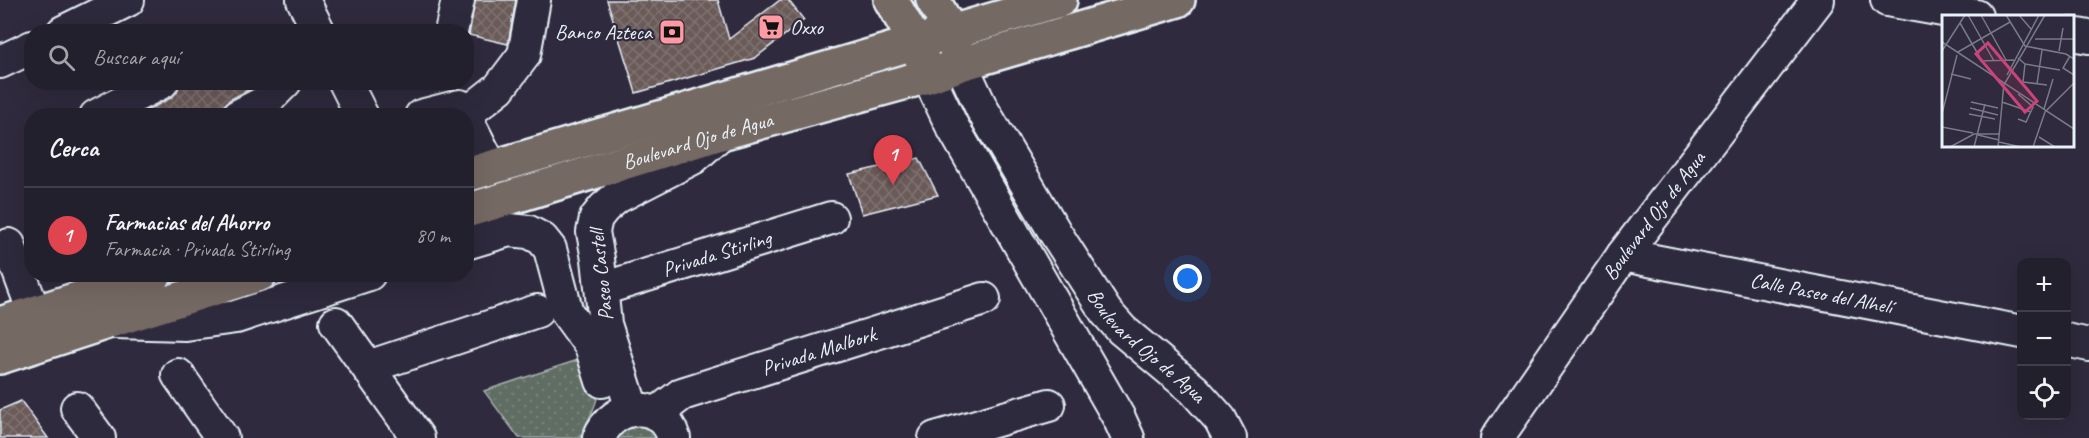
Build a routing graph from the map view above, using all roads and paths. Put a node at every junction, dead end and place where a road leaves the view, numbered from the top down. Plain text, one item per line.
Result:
1 (128, 0) edge
2 (303, 0) edge
3 (458, 0) edge
4 (534, 0) edge
5 (891, 0) edge
6 (933, 0) edge
7 (1060, 0) edge
8 (1178, 0) edge
9 (1818, 0) edge
10 (1887, 0) edge
11 (1970, 15) edge
12 (79, 24) edge
13 (315, 24) edge
14 (453, 24) edge
15 (951, 32) junction
16 (2074, 34) edge
17 (2089, 38) edge
18 (916, 43) junction
19 (24, 50) edge
20 (0, 62) edge
21 (961, 64) junction
22 (928, 76) junction
23 (146, 90) edge
24 (277, 90) edge
25 (349, 90) edge
26 (112, 108) edge
27 (253, 108) edge
28 (358, 108) edge
29 (454, 108) edge
30 (721, 133) junction
31 (479, 171) edge
32 (474, 209) edge
33 (831, 218) dead end
34 (474, 241) edge
35 (13, 244) edge
36 (1623, 255) junction
37 (24, 278) edge
38 (25, 282) edge
39 (138, 282) edge
40 (234, 282) edge
41 (344, 282) edge
42 (602, 289) junction
43 (984, 299) dead end
44 (537, 311) dead end
45 (107, 322) junction
46 (336, 323) dead end
47 (0, 324) edge
48 (40, 328) junction
49 (2017, 331) edge
50 (2071, 341) edge
51 (2089, 345) edge
52 (0, 357) edge
53 (368, 367) junction
54 (178, 375) dead end
55 (1049, 405) dead end
56 (77, 408) dead end
57 (635, 423) edge
58 (99, 438) edge
59 (222, 438) edge
60 (418, 438) edge
61 (935, 438) edge
62 (1128, 438) edge
63 (1230, 438) edge
64 (1497, 438) edge

1 - 12 street
2 - 13 street
3 - 14 street
4 - 29 street
5 - 18 main road
6 - 15 main road
7 - 15 main road, Boulevard Ojo de Agua
8 - 21 main road, Boulevard Ojo de Agua
9 - 36 street, Boulevard Ojo de Agua
10 - 11 street
15 - 18 main road, Boulevard Ojo de Agua
15 - 21 main road, Boulevard Ojo de Agua
16 - 17 street
18 - 22 main road, Boulevard Ojo de Agua
18 - 31 main road, Boulevard Ojo de Agua
19 - 20 street
21 - 22 main road, Boulevard Ojo de Agua
21 - 63 street, Boulevard Ojo de Agua
22 - 30 main road, Boulevard Ojo de Agua
22 - 62 street, Boulevard Ojo de Agua
23 - 26 street
24 - 27 street
25 - 28 street
30 - 32 main road, Boulevard Ojo de Agua
30 - 42 street, Paseo Castell
33 - 42 street, Privada Stirling
34 - 57 street, Paseo Castell
35 - 37 street
36 - 49 street, Calle Paseo del Alhelí
36 - 64 street, Boulevard Ojo de Agua
38 - 48 street
39 - 48 main road
40 - 45 main road
41 - 45 street
42 - 57 street, Paseo Castell
43 - 57 street, Privada Malbork
44 - 53 street
45 - 48 main road
46 - 53 street
47 - 48 main road
48 - 52 main road
50 - 51 street
53 - 60 street
54 - 59 street
55 - 61 street
56 - 58 street

